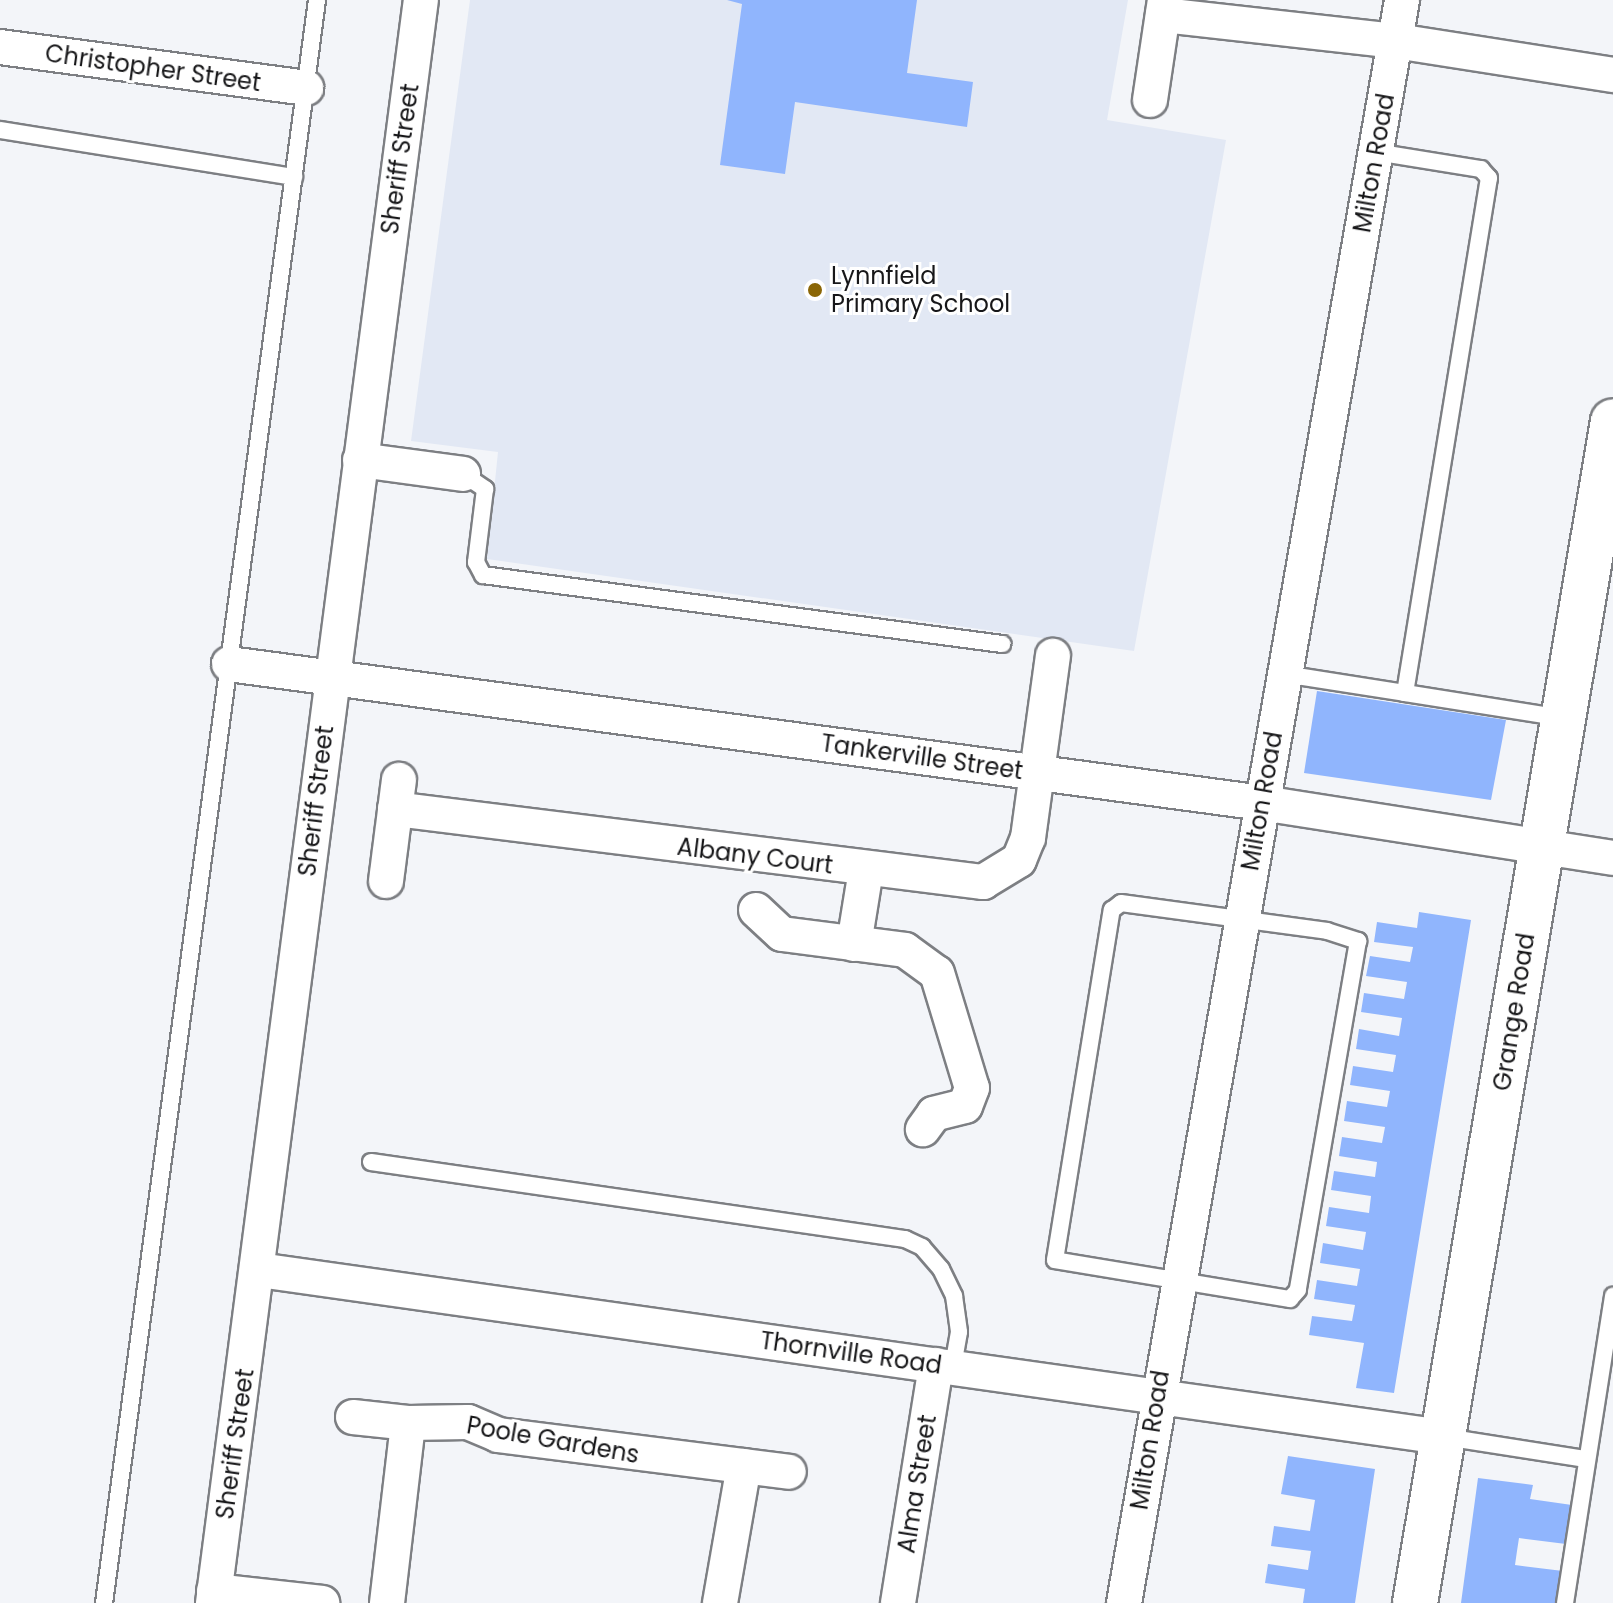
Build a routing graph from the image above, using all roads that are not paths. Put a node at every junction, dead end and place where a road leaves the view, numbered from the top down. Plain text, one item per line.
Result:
1 (317, 0) edge
2 (421, 0) edge
3 (1402, 0) edge
4 (1164, 7) edge
5 (1396, 41) junction
6 (0, 47) edge
7 (1613, 75) edge
8 (306, 88) junction
9 (1150, 100) dead end
10 (0, 130) edge
11 (1376, 152) junction
12 (294, 177) junction
13 (1613, 421) edge
14 (360, 460) junction
15 (463, 474) joint
16 (1002, 644) dead end
17 (1053, 656) dead end
18 (229, 664) junction
19 (1284, 674) junction
20 (331, 677) junction
21 (1405, 693) junction
22 (1563, 719) junction
23 (1037, 772) junction
24 (1262, 803) junction
25 (1541, 846) junction
26 (1613, 858) edge
27 (866, 870) junction
28 (386, 881) dead end
29 (756, 910) dead end
30 (1241, 918) junction
31 (854, 944) junction
32 (923, 1129) dead end
33 (371, 1162) dead end
34 (259, 1270) junction
35 (1177, 1281) junction
36 (1613, 1296) edge
37 (945, 1366) junction
38 (1156, 1395) junction
39 (353, 1417) dead end
40 (408, 1423) junction
41 (1443, 1437) junction
42 (1586, 1459) junction
43 (744, 1466) junction
44 (789, 1472) dead end
45 (214, 1597) edge
46 (104, 1603) edge
47 (322, 1603) edge
48 (387, 1603) edge
49 (720, 1603) edge
50 (898, 1603) edge
51 (1124, 1603) edge
52 (1415, 1603) edge
53 (1565, 1603) edge

1 - 8 lane
2 - 14 street, Sheriff Street
3 - 5 street, Milton Road
4 - 5 street
4 - 9 street
5 - 7 street
5 - 11 street, Milton Road
6 - 8 street, Christopher Street
8 - 12 lane
10 - 12 lane
11 - 19 street, Milton Road
11 - 21 lane
12 - 18 lane
13 - 22 street, Grange Road
14 - 15 street
14 - 20 street, Sheriff Street
15 - 16 lane
17 - 23 street
18 - 20 street, Tankerville Street
18 - 46 lane
19 - 21 lane
19 - 24 street, Milton Road
20 - 23 street, Tankerville Street
20 - 34 street, Sheriff Street
21 - 22 lane
22 - 25 street, Grange Road
23 - 24 street, Tankerville Street
23 - 27 street, Albany Court
24 - 25 street, Tankerville Street
24 - 30 street, Milton Road
25 - 26 street, Tankerville Street
25 - 41 street, Grange Road
27 - 28 street, Albany Court
27 - 31 street
29 - 31 street
30 - 35 street, Milton Road
30 - 35 lane
30 - 35 lane
31 - 32 street
33 - 37 lane
34 - 37 street, Thornville Road
34 - 45 street, Sheriff Street
35 - 38 street, Milton Road
36 - 42 lane
37 - 38 street, Thornville Road
37 - 50 street, Alma Street
38 - 41 street, Thornville Road
38 - 51 street, Milton Road
39 - 40 street, Poole Gardens
40 - 43 street, Poole Gardens
40 - 48 street
41 - 42 lane
41 - 52 street, Grange Road
42 - 53 lane
43 - 44 street, Poole Gardens
43 - 49 street
45 - 47 street

